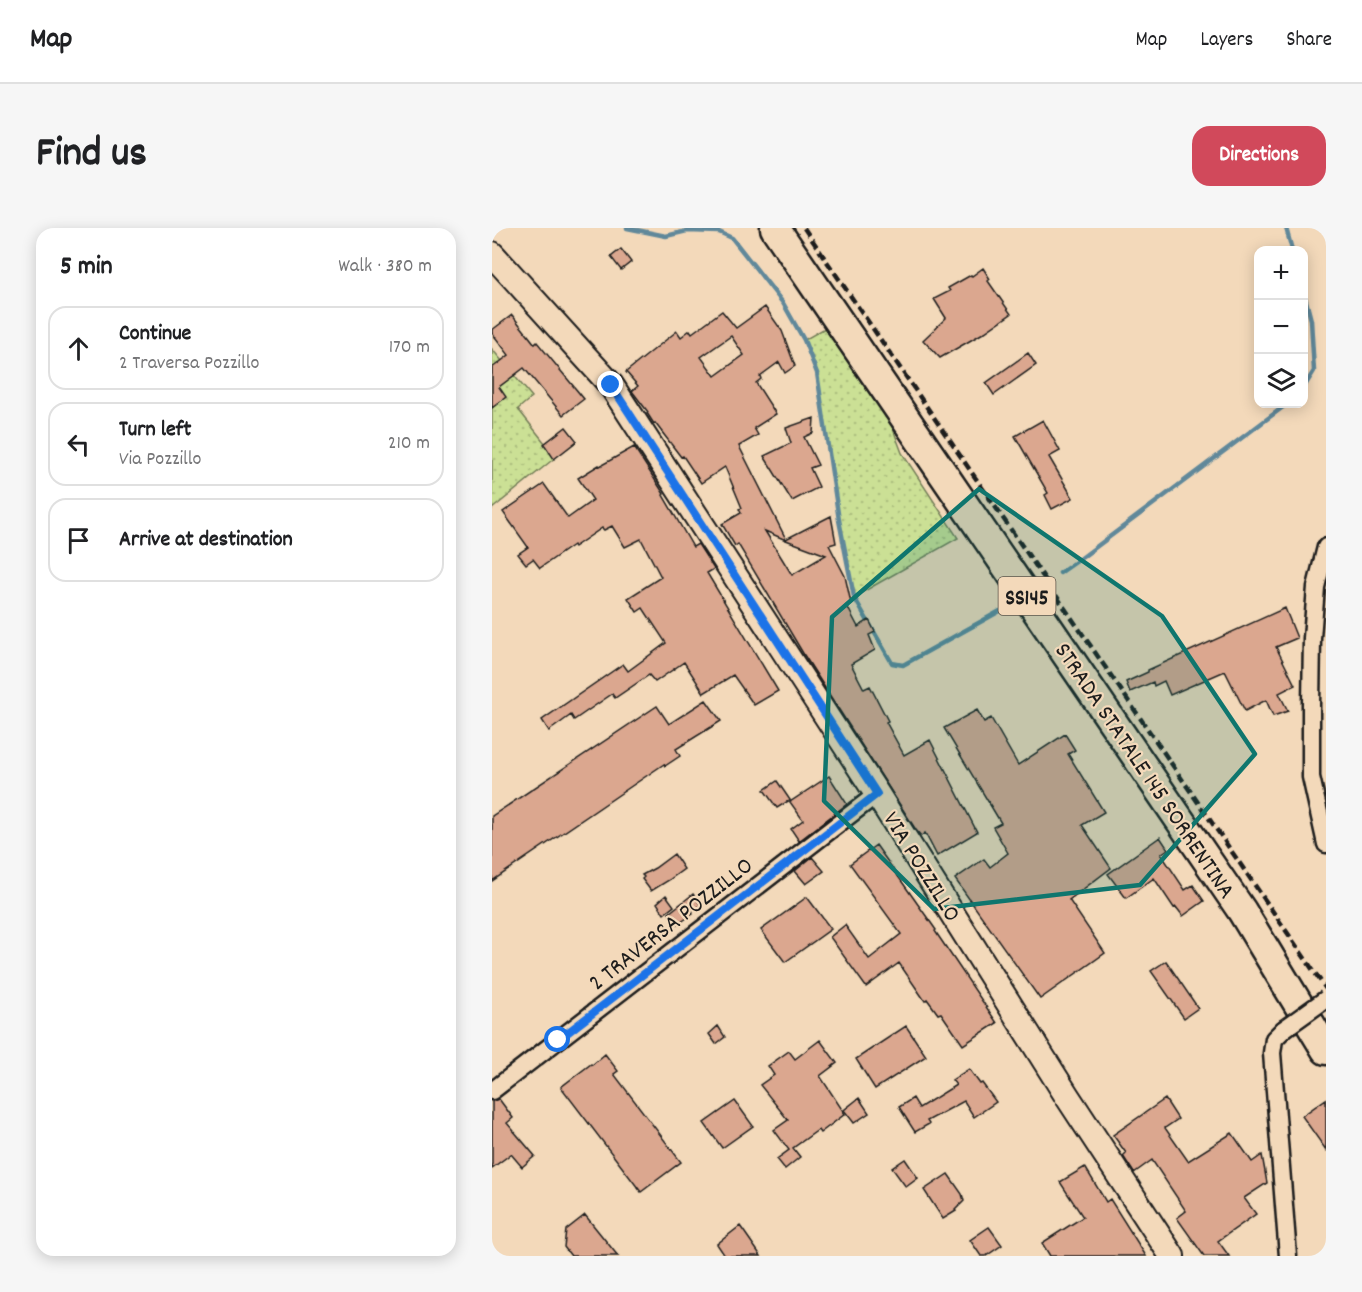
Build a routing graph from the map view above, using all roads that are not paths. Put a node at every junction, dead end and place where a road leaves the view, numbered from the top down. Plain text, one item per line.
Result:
1 (775, 228) edge
2 (492, 254) edge
3 (1326, 547) edge
4 (877, 794) junction
5 (1326, 844) edge
6 (1276, 966) junction
7 (1326, 999) edge
8 (1326, 1027) edge
9 (1326, 1050) edge
10 (492, 1091) edge
11 (1172, 1256) edge
12 (1288, 1256) edge

1 - 6 highway, STRADA STATALE 145 SORRENTINA / SS145
2 - 4 main road, VIA POZZILLO
3 - 5 street
4 - 10 street, 2 TRAVERSA POZZILLO
4 - 11 main road, VIA POZZILLO
6 - 8 highway
6 - 9 highway, STRADA STATALE 145 SORRENTINA / SS145
7 - 12 street, bridge

